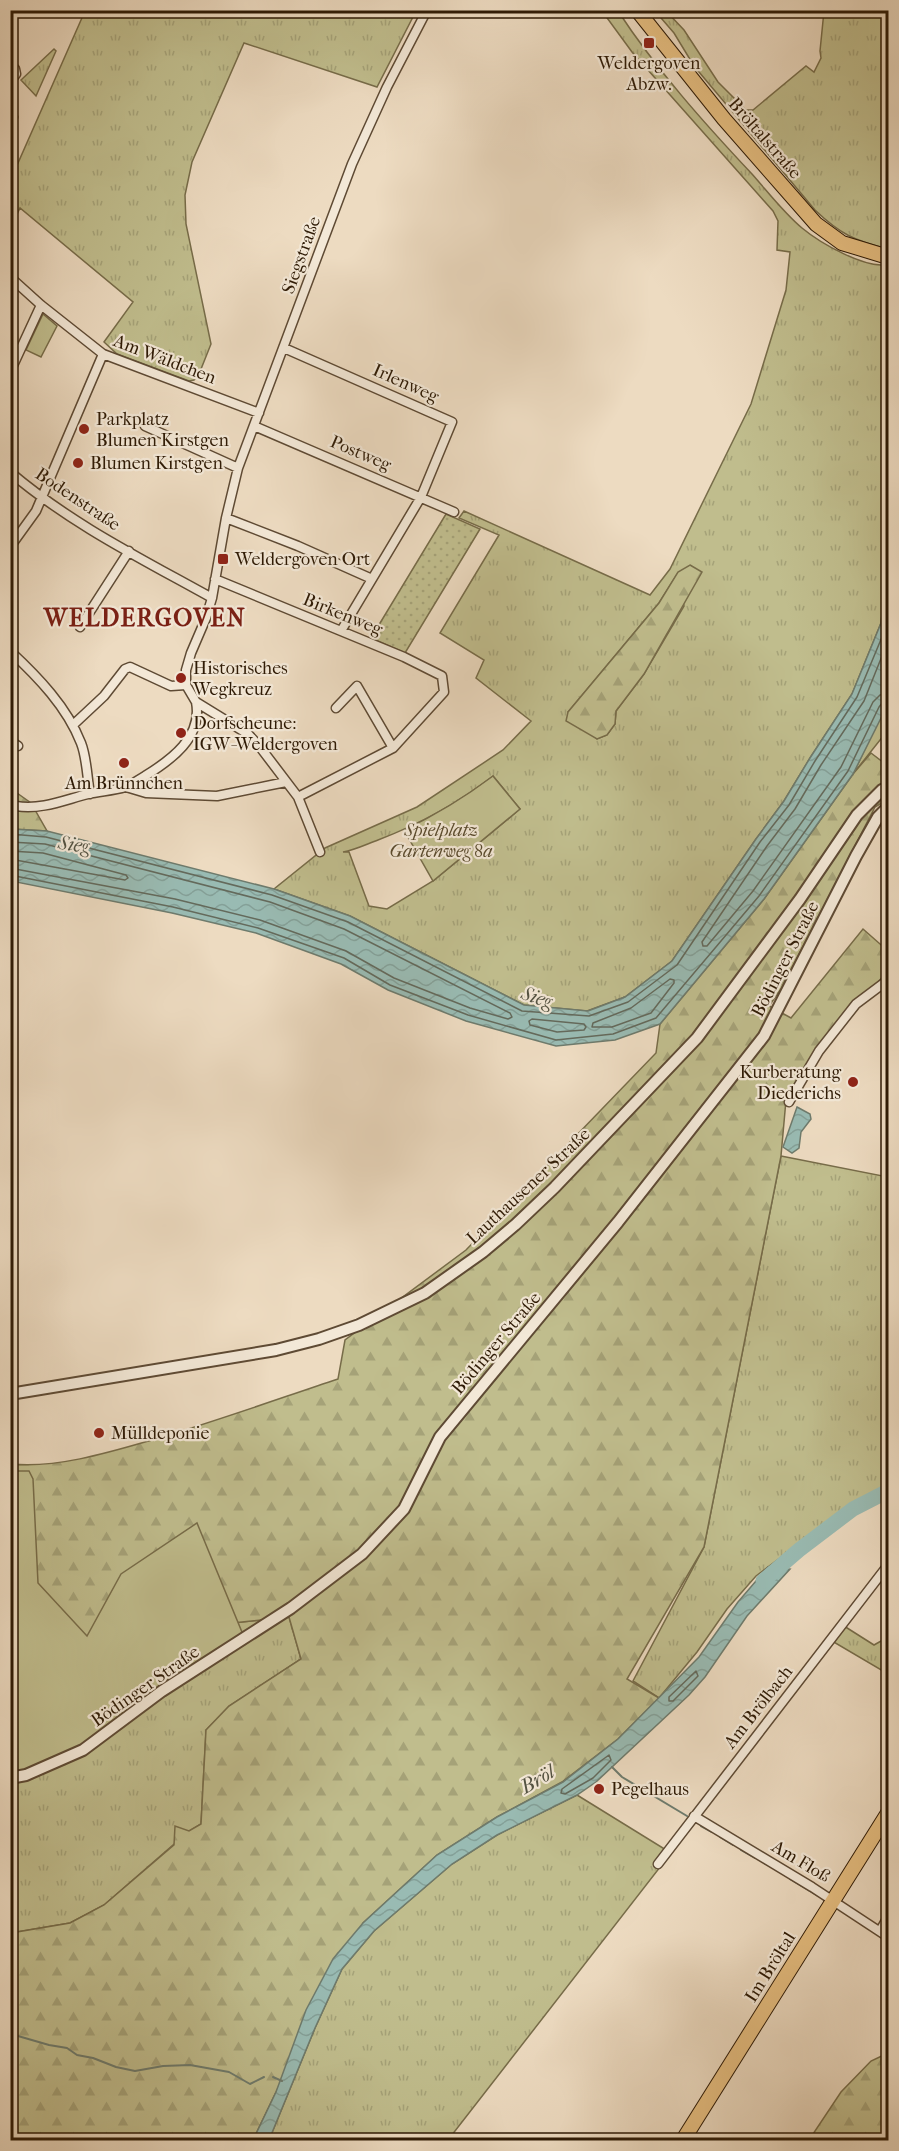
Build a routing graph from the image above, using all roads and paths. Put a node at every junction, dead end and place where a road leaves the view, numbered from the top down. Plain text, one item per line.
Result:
1 (427, 10) edge
2 (637, 10) edge
3 (10, 64) edge
4 (10, 82) edge
5 (888, 257) edge
6 (10, 277) edge
7 (41, 305) junction
8 (284, 348) junction
9 (103, 354) junction
10 (10, 372) edge
11 (260, 413) junction
12 (145, 426) dead end
13 (254, 426) junction
14 (238, 468) junction
15 (10, 472) edge
16 (421, 497) junction
17 (41, 498) junction
18 (454, 512) dead end
19 (226, 518) junction
20 (10, 547) edge
21 (129, 551) junction
22 (215, 579) junction
23 (372, 579) junction
24 (212, 598) junction
25 (80, 627) dead end
26 (341, 631) junction
27 (10, 651) edge
28 (186, 686) junction
29 (196, 702) junction
30 (336, 708) dead end
31 (73, 726) junction
32 (393, 748) junction
33 (286, 782) junction
34 (126, 787) junction
35 (888, 787) edge
36 (90, 794) junction
37 (298, 797) junction
38 (16, 806) dead end
39 (888, 807) edge
40 (320, 852) dead end
41 (888, 980) edge
42 (789, 1102) dead end
43 (10, 1394) edge
44 (886, 1568) edge
45 (10, 1778) edge
46 (888, 1813) edge
47 (694, 1816) junction
48 (658, 1863) dead end
49 (833, 1900) junction
50 (888, 1917) edge
51 (880, 1931) junction
52 (888, 1937) edge
53 (683, 2140) edge

1 - 8 street, Siegstraße
2 - 5 main road, Bröltalstraße
3 - 4 street
6 - 7 street, Am Wäldchen
7 - 9 street, Am Wäldchen
7 - 10 street
8 - 11 street, Siegstraße
8 - 16 street, Irlenweg
9 - 11 street, Am Wäldchen
9 - 17 street
11 - 13 street, Siegstraße
12 - 14 street
13 - 14 street, Siegstraße
13 - 16 street, Postweg
14 - 19 street, Siegstraße
15 - 17 street, Bodenstraße
16 - 18 street, Postweg
16 - 23 street, Irlenweg
17 - 20 street
17 - 21 street, Bodenstraße
19 - 22 street, Siegstraße
19 - 23 street
21 - 24 street, Bodenstraße
21 - 25 street, Bodenstraße
22 - 24 street, Siegstraße
22 - 26 street, Birkenweg
23 - 26 street, Irlenweg
24 - 28 street, Siegstraße
26 - 32 street, Birkenweg
27 - 31 street
28 - 29 street
28 - 31 street
29 - 33 street
29 - 34 street
30 - 32 street
31 - 36 street
32 - 37 street
33 - 34 street
33 - 37 street
34 - 36 street
35 - 43 street, Lauthausener Straße
36 - 38 street
37 - 40 street
39 - 45 street, Bödinger Straße
41 - 42 street
44 - 47 street, Am Brölbach
46 - 49 main road, Im Bröltal
47 - 48 street, Am Brölbach
47 - 49 street, Am Floß
49 - 51 street, Am Floß
49 - 53 main road, Im Bröltal
50 - 51 street
51 - 52 street, Am Floß

